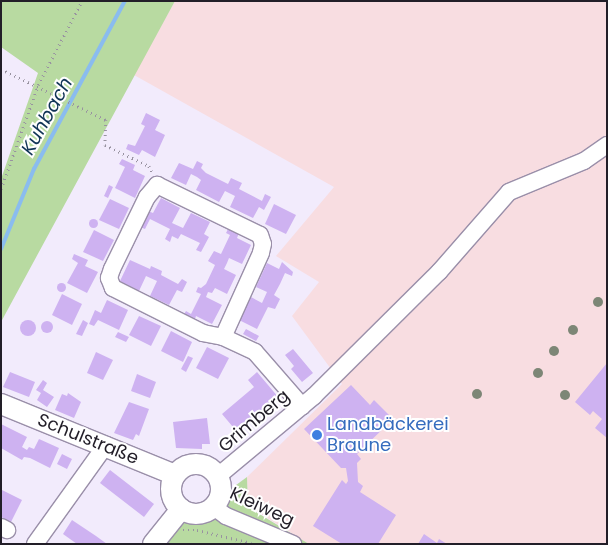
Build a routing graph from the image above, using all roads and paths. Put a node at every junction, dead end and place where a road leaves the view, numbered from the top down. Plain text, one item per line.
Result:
1 (82, 1) edge
2 (1, 69) edge
3 (38, 85) junction
4 (607, 145) edge
5 (157, 185) junction
6 (1, 189) edge
7 (222, 337) junction
8 (308, 401) junction
9 (1, 404) edge
10 (106, 446) junction
11 (175, 475) junction
12 (218, 476) junction
13 (214, 507) junction
14 (176, 515) junction
15 (35, 544) edge
16 (153, 544) edge
17 (252, 544) edge
18 (293, 544) edge

1 - 3 path
2 - 3 path
3 - 5 path
3 - 6 path
4 - 8 street, Grimberg
5 - 7 street
5 - 7 street
7 - 8 street
8 - 12 street, Grimberg
9 - 10 main road, Schulstraße
10 - 11 main road, Schulstraße
10 - 15 street
11 - 12 main road
11 - 14 main road
12 - 13 main road
13 - 14 main road
13 - 18 street, Kleiweg
14 - 16 main road
14 - 17 path

